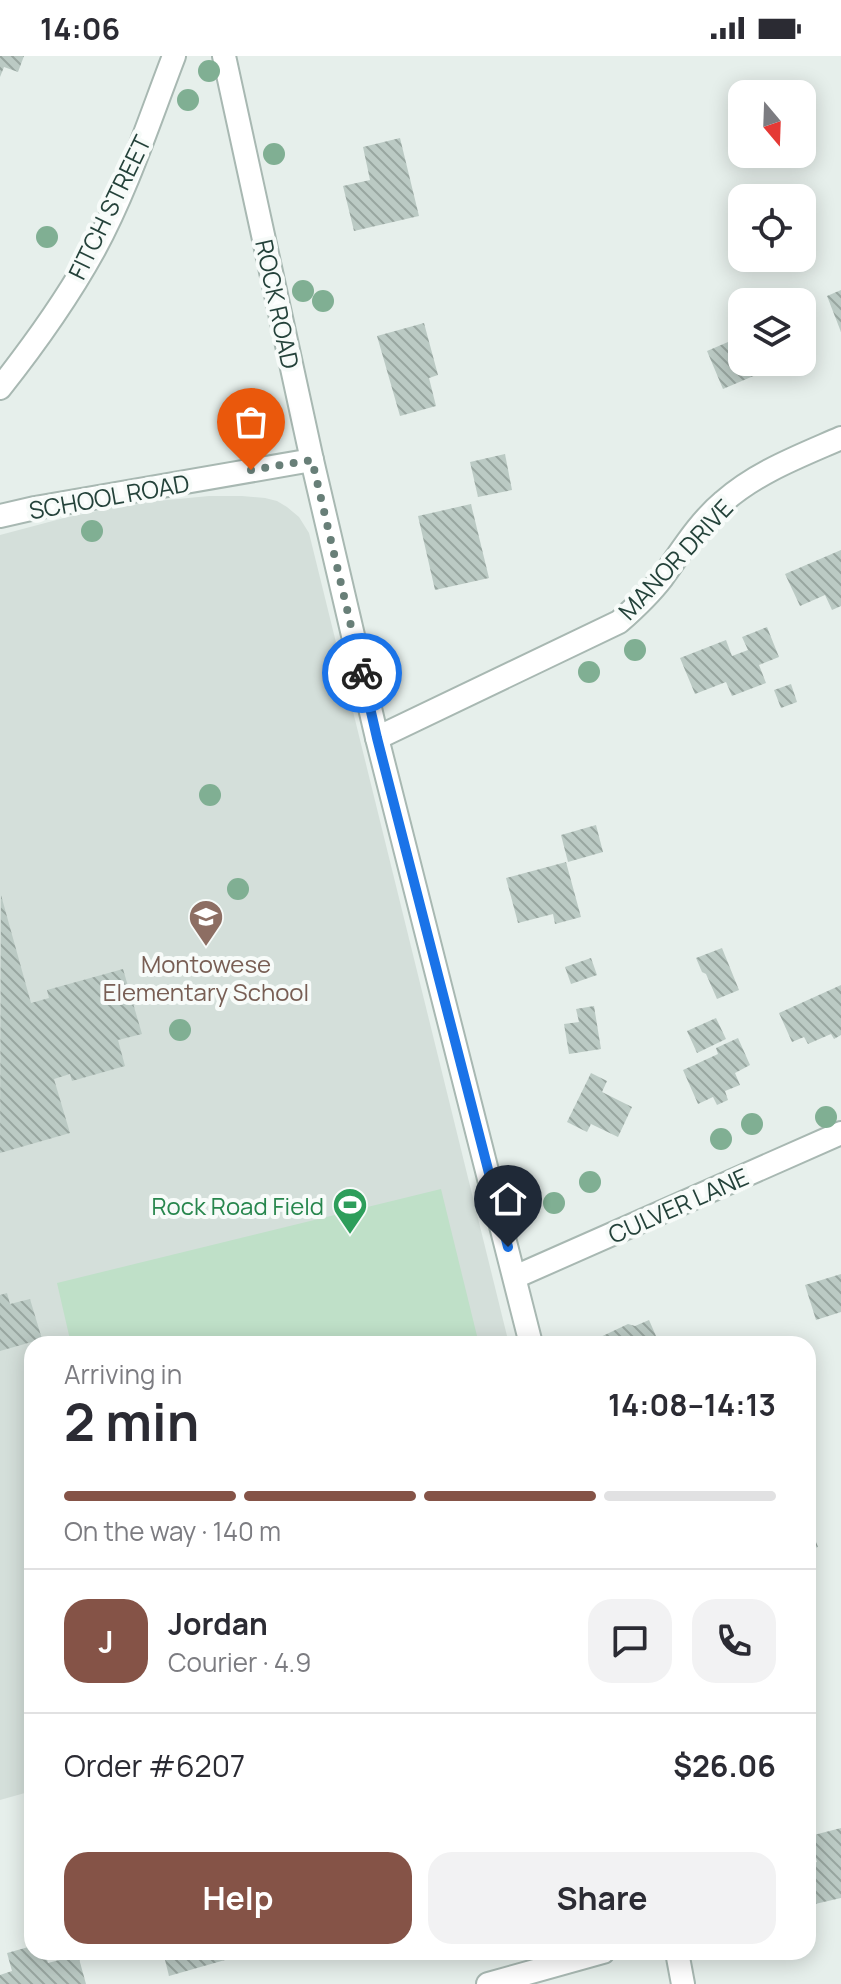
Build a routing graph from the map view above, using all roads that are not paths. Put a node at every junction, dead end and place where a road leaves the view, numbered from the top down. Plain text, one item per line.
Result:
1 (174, 56) edge
2 (224, 56) edge
3 (0, 388) edge
4 (841, 438) edge
5 (312, 460) junction
6 (0, 516) edge
7 (377, 738) junction
8 (841, 1133) edge
9 (515, 1277) junction
10 (529, 1336) edge
11 (574, 1960) edge
12 (678, 1960) edge
13 (488, 1984) edge
14 (683, 1984) edge

1 - 3 street, FITCH STREET
2 - 5 street, ROCK ROAD
4 - 7 street, MANOR DRIVE
5 - 6 street, SCHOOL ROAD
5 - 7 street, ROCK ROAD
7 - 9 street, ROCK ROAD
8 - 9 street, CULVER LANE
9 - 10 street, ROCK ROAD
11 - 13 street
12 - 14 street

